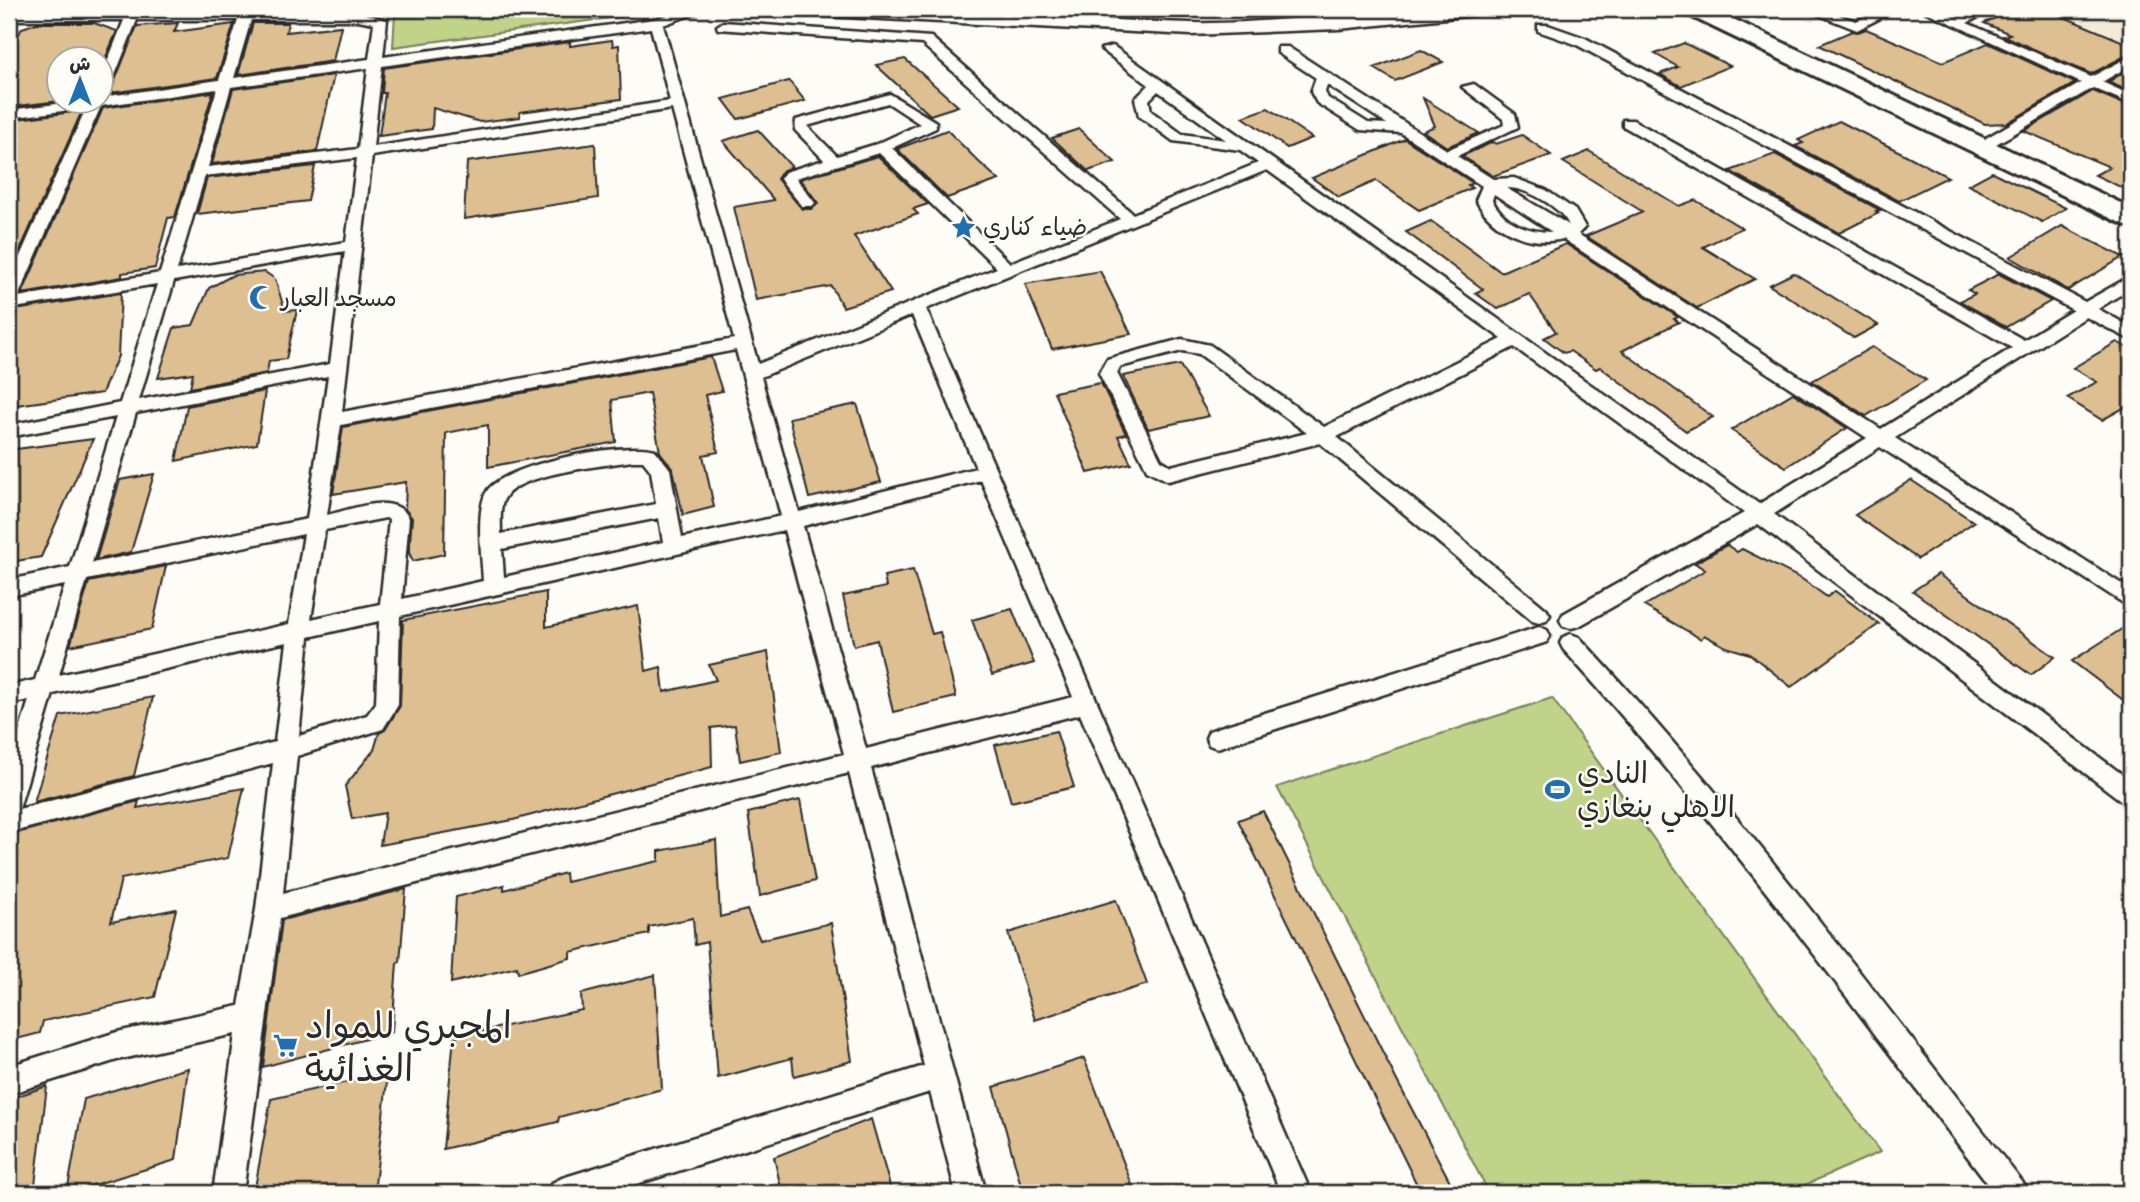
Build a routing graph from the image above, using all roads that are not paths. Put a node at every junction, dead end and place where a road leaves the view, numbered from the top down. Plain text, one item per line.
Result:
1 (701, 9) edge
2 (807, 9) edge
3 (1021, 9) edge
4 (1344, 9) edge
5 (1476, 9) edge
6 (1810, 9) edge
7 (1892, 9) edge
8 (1926, 9) edge
9 (1987, 9) edge
10 (1699, 10) edge
11 (12, 16) edge
12 (132, 17) junction
13 (245, 18) junction
14 (1958, 22) junction
15 (656, 23) junction
16 (723, 26) dead end
17 (1543, 27) dead end
18 (9, 29) edge
19 (1108, 49) dead end
20 (1283, 50) dead end
21 (116, 56) edge
22 (2131, 60) edge
23 (377, 61) junction
24 (225, 83) junction
25 (2092, 83) junction
26 (1156, 85) junction
27 (1469, 87) dead end
28 (116, 99) edge
29 (2131, 100) edge
30 (679, 104) junction
31 (46, 109) edge
32 (9, 114) edge
33 (92, 116) edge
34 (1628, 123) dead end
35 (1991, 141) junction
36 (1241, 146) junction
37 (882, 147) junction
38 (366, 152) junction
39 (1446, 156) junction
40 (833, 161) junction
41 (1267, 165) junction
42 (200, 172) junction
43 (807, 203) dead end
44 (2131, 208) edge
45 (2131, 219) edge
46 (1131, 220) junction
47 (354, 245) junction
48 (1008, 270) junction
49 (165, 278) junction
50 (2131, 281) edge
51 (9, 302) edge
52 (917, 307) junction
53 (2086, 310) junction
54 (2131, 334) edge
55 (1514, 340) junction
56 (743, 343) junction
57 (2025, 348) junction
58 (339, 368) junction
59 (751, 374) junction
60 (127, 409) junction
61 (332, 420) junction
62 (9, 431) edge
63 (1323, 436) junction
64 (1882, 438) junction
65 (988, 472) junction
66 (667, 509) junction
67 (1759, 514) junction
68 (792, 521) junction
69 (314, 524) junction
70 (493, 543) junction
71 (674, 547) junction
72 (79, 574) junction
73 (494, 587) junction
74 (9, 588) edge
75 (2131, 600) edge
76 (390, 610) junction
77 (1539, 625) junction
78 (299, 631) junction
79 (1571, 632) junction
80 (42, 688) junction
81 (9, 695) edge
82 (1087, 703) junction
83 (1217, 738) dead end
84 (285, 750) junction
85 (858, 762) junction
86 (2131, 795) edge
87 (9, 804) edge
88 (9, 822) edge
89 (270, 909) junction
90 (251, 1017) junction
91 (937, 1076) junction
92 (9, 1080) edge
93 (228, 1193) edge
94 (562, 1193) edge
95 (971, 1193) edge
96 (1296, 1193) edge
97 (2013, 1193) edge

1 - 15 street
2 - 5 main road
3 - 4 main road
6 - 7 street
8 - 14 street
9 - 14 street
10 - 35 highway
10 - 45 highway
11 - 12 street
11 - 18 street
12 - 13 street
12 - 21 street
13 - 23 street
13 - 24 street
14 - 25 street
15 - 23 street
15 - 30 street
16 - 46 street
17 - 53 street
19 - 26 street
20 - 39 street
22 - 25 street
23 - 24 street
23 - 38 street
24 - 28 street
24 - 42 street
25 - 29 street
25 - 35 street
26 - 36 street
26 - 36 street
27 - 39 street
30 - 38 street
30 - 56 street
31 - 32 street
33 - 51 street
34 - 57 street
35 - 44 highway
36 - 41 street
37 - 40 street
37 - 40 street
37 - 48 street
38 - 42 street
38 - 47 street
39 - 64 street
40 - 43 street
41 - 46 street
41 - 55 street
42 - 49 street
46 - 48 street
47 - 49 street
47 - 58 street
48 - 52 street
49 - 51 street
49 - 60 street
50 - 53 street
52 - 59 street
52 - 65 street
53 - 54 street
53 - 57 street
55 - 63 street
55 - 67 street
56 - 59 street
56 - 61 street
57 - 64 street
58 - 60 street
58 - 61 street
59 - 68 street
60 - 62 street
60 - 72 street
61 - 69 street
63 - 63 street
63 - 77 street
64 - 67 street
64 - 75 street
65 - 68 street
65 - 82 street
66 - 70 street
66 - 70 street
66 - 71 street
67 - 79 street
67 - 86 street
68 - 71 street
68 - 85 street
69 - 72 street
69 - 76 street
69 - 78 street
70 - 73 street
71 - 73 street
72 - 74 street
72 - 80 street
73 - 76 street
76 - 78 street
76 - 84 street
77 - 79 street
77 - 79 street
77 - 83 street
78 - 80 street
78 - 84 street
79 - 97 street
80 - 81 street
80 - 87 street
82 - 85 street
82 - 96 street
84 - 88 street
84 - 89 street
85 - 89 street
85 - 91 street
89 - 90 street
90 - 92 street
90 - 93 street
91 - 94 street
91 - 95 street

